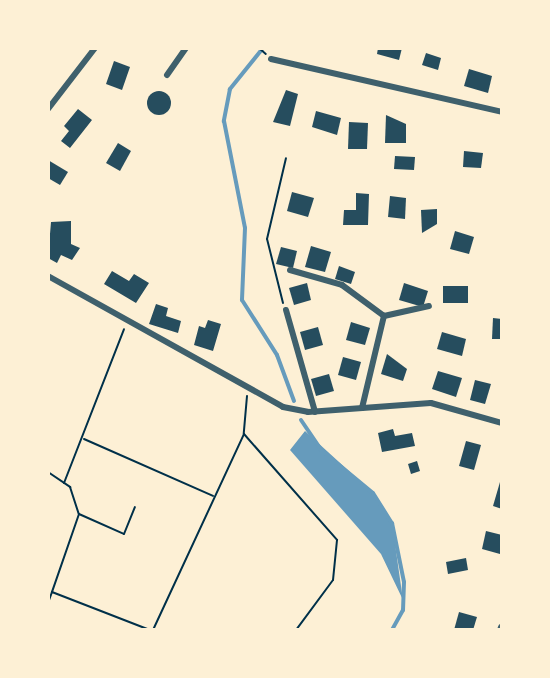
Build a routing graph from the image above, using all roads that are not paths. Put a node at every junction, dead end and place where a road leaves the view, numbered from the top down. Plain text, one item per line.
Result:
1 (95, 48) edge
2 (186, 48) edge
3 (271, 59) dead end
4 (167, 75) dead end
5 (48, 109) edge
6 (502, 112) edge
7 (290, 270) dead end
8 (48, 276) edge
9 (429, 306) dead end
10 (286, 310) road end
11 (384, 316) junction
12 (362, 408) junction
13 (315, 411) junction
14 (502, 423) edge

1 - 5 street
2 - 4 street
3 - 6 street
7 - 11 street
8 - 13 street
9 - 11 street
10 - 13 street
11 - 12 street
12 - 13 street
12 - 14 street

